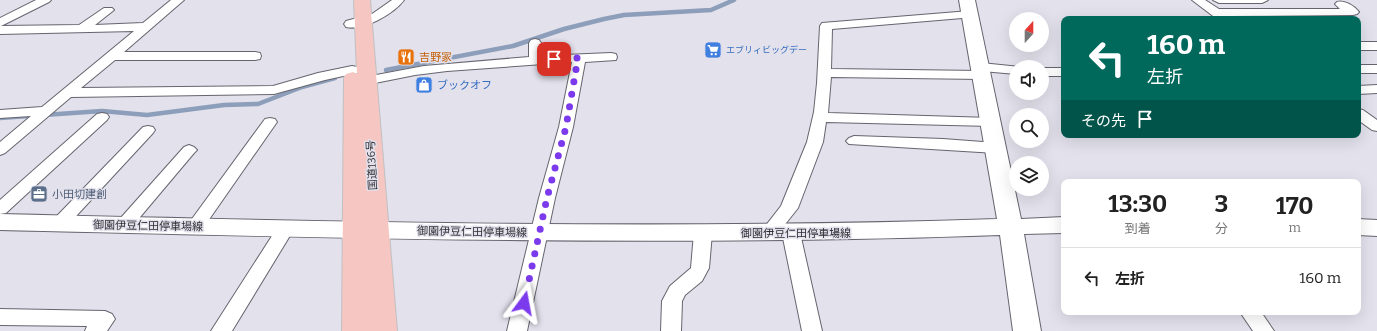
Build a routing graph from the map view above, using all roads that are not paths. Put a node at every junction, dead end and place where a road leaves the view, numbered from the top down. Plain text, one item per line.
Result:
1 (45, 0) edge
2 (178, 0) edge
3 (350, 0) edge
4 (362, 0) edge
5 (398, 0) edge
6 (1198, 0) edge
7 (1219, 0) edge
8 (1262, 0) edge
9 (1341, 4) dead end
10 (969, 8) edge
11 (108, 10) dead end
12 (1221, 16) edge
13 (0, 23) edge
14 (356, 23) junction
15 (145, 27) junction
16 (82, 29) junction
17 (0, 30) edge
18 (535, 43) dead end
19 (1361, 46) edge
20 (1377, 46) edge
21 (111, 56) junction
22 (255, 56) dead end
23 (611, 57) dead end
24 (578, 58) junction
25 (535, 60) junction
26 (1361, 69) edge
27 (1377, 69) edge
28 (1009, 70) edge
29 (981, 71) junction
30 (1049, 72) edge
31 (1061, 72) edge
32 (824, 73) junction
33 (358, 78) junction
34 (1377, 89) edge
35 (1361, 90) edge
36 (68, 93) junction
37 (47, 111) junction
38 (0, 114) edge
39 (1361, 115) edge
40 (102, 117) dead end
41 (819, 117) junction
42 (270, 122) dead end
43 (991, 122) junction
44 (1377, 127) edge
45 (148, 130) dead end
46 (854, 141) dead end
47 (996, 148) junction
48 (0, 150) edge
49 (190, 150) dead end
50 (0, 209) edge
51 (0, 222) edge
52 (60, 223) junction
53 (124, 225) junction
54 (1061, 225) edge
55 (195, 227) junction
56 (1361, 227) edge
57 (1011, 228) junction
58 (1377, 228) edge
59 (285, 229) junction
60 (366, 231) junction
61 (540, 232) junction
62 (703, 233) junction
63 (780, 233) junction
64 (1252, 315) edge
65 (0, 317) edge
66 (95, 331) edge
67 (221, 331) edge
68 (356, 331) edge
69 (383, 331) edge
70 (517, 331) edge
71 (671, 331) edge
72 (812, 331) edge
73 (1027, 331) edge
74 (1264, 331) edge

1 - 13 street
2 - 15 street
3 - 14 highway, 国道136号
4 - 14 highway, 国道136号
5 - 14 street
6 - 12 street
7 - 8 street
9 - 12 street
10 - 29 main road
10 - 32 street
11 - 16 street
14 - 33 highway, 国道136号
15 - 16 street
15 - 21 street
16 - 17 street
18 - 25 street
19 - 20 street
21 - 22 street
21 - 36 street
23 - 24 street
24 - 25 street
24 - 61 street
25 - 33 street
26 - 27 street
28 - 29 street
29 - 32 street
29 - 43 main road
30 - 31 street
32 - 41 street
33 - 36 street
33 - 60 highway, 国道136号
34 - 35 street
36 - 37 street
37 - 38 street
37 - 48 street
39 - 44 street
40 - 50 street
41 - 43 street
41 - 63 street
42 - 55 street
43 - 47 main road
45 - 52 street
46 - 47 street
47 - 57 main road
49 - 53 street
51 - 52 main road, 御園伊豆仁田停車場線
52 - 53 main road, 御園伊豆仁田停車場線
53 - 55 main road, 御園伊豆仁田停車場線
54 - 57 main road, 御園伊豆仁田停車場線
55 - 59 main road, 御園伊豆仁田停車場線
56 - 58 main road
57 - 63 main road, 御園伊豆仁田停車場線
57 - 73 main road
59 - 60 main road, 御園伊豆仁田停車場線
59 - 67 street
60 - 61 main road, 御園伊豆仁田停車場線
60 - 68 highway, 国道136号
60 - 69 highway, 国道136号
61 - 62 main road, 御園伊豆仁田停車場線
61 - 70 street
62 - 63 main road, 御園伊豆仁田停車場線
62 - 71 street
63 - 72 street
64 - 74 street
65 - 66 street

